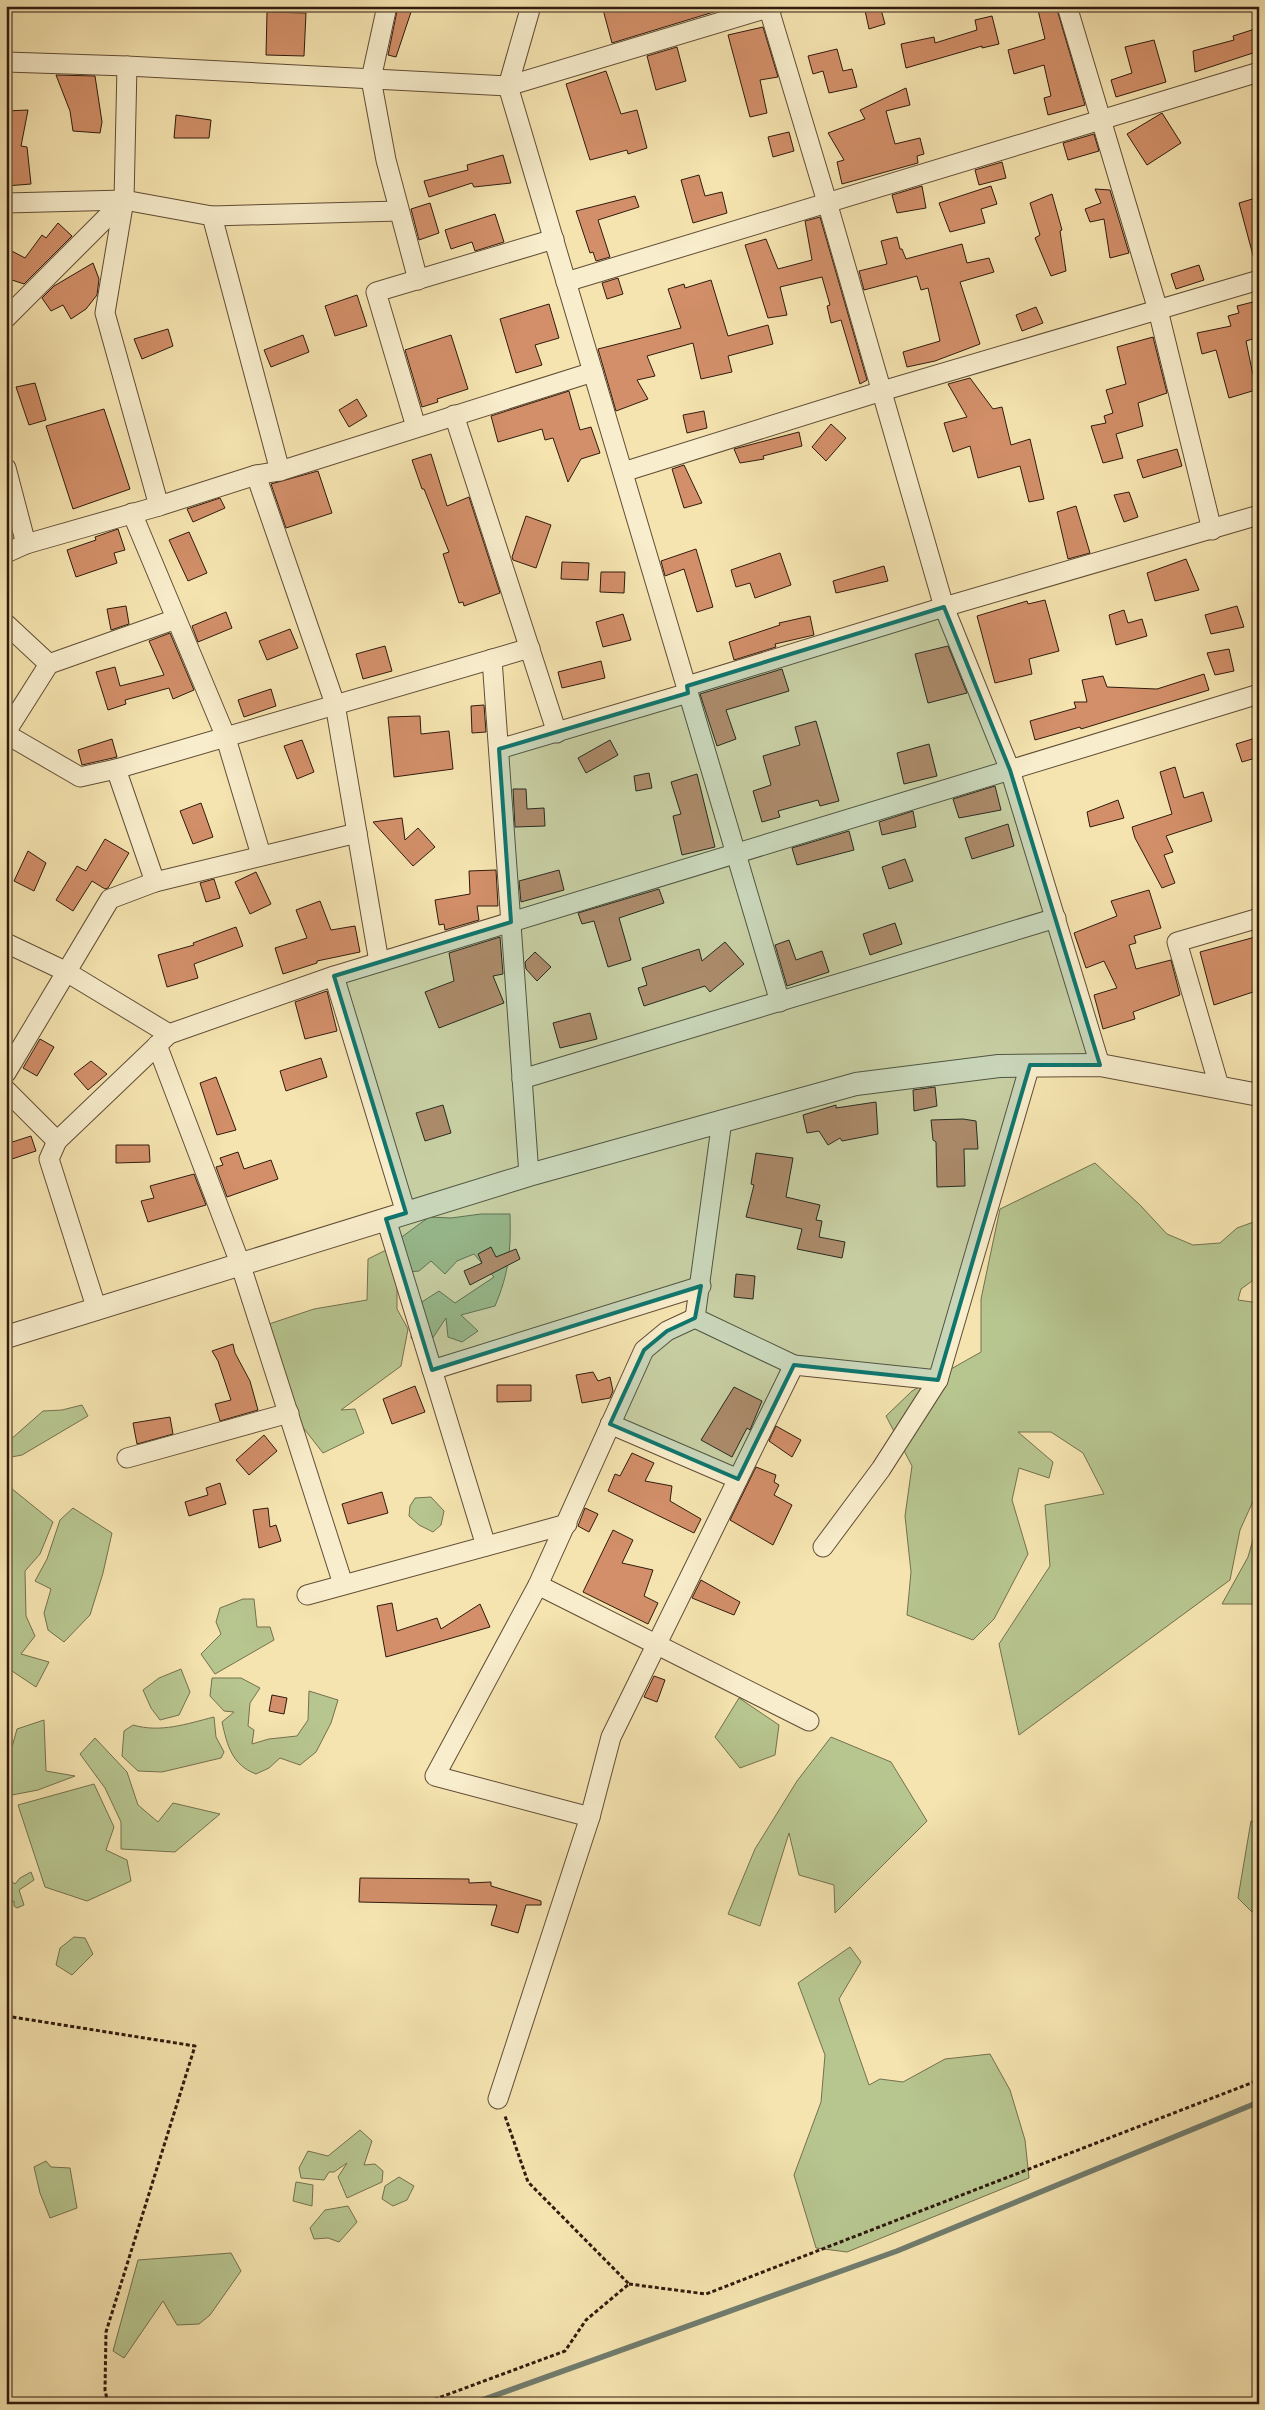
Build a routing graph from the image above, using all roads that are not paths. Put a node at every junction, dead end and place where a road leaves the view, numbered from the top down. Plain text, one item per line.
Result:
1 (387, 6) edge
2 (531, 6) edge
3 (1067, 6) edge
4 (770, 7) edge
5 (8, 57) edge
6 (128, 66) junction
7 (1259, 72) edge
8 (371, 80) junction
9 (508, 86) junction
10 (1102, 120) junction
11 (124, 200) junction
12 (827, 202) junction
13 (6, 203) edge
14 (399, 211) junction
15 (212, 216) junction
16 (554, 239) junction
17 (418, 280) junction
18 (1259, 280) edge
19 (566, 282) junction
20 (1158, 310) junction
21 (6, 318) edge
22 (593, 372) junction
23 (882, 391) junction
24 (454, 415) junction
25 (416, 427) junction
26 (6, 468) edge
27 (280, 471) junction
28 (623, 472) junction
29 (256, 475) junction
30 (159, 506) junction
31 (132, 513) junction
32 (1259, 515) edge
33 (1212, 530) junction
34 (26, 544) junction
35 (6, 553) edge
36 (944, 607) junction
37 (176, 619) junction
38 (6, 624) edge
39 (530, 648) junction
40 (492, 659) junction
41 (49, 664) junction
42 (687, 689) junction
43 (1259, 694) edge
44 (335, 704) junction
45 (6, 733) edge
46 (557, 733) junction
47 (226, 735) junction
48 (498, 749) junction
49 (116, 769) junction
50 (1010, 770) junction
51 (357, 833) junction
52 (736, 853) junction
53 (261, 855) junction
54 (155, 882) junction
55 (1056, 918) junction
56 (1259, 918) edge
57 (511, 922) junction
58 (6, 943) edge
59 (379, 962) junction
60 (65, 972) junction
61 (334, 976) junction
62 (780, 1002) junction
63 (163, 1040) junction
64 (1100, 1065) junction
65 (1030, 1066) junction
66 (6, 1073) edge
67 (522, 1079) junction
68 (1219, 1086) junction
69 (6, 1090) edge
70 (1259, 1095) edge
71 (722, 1120) junction
72 (57, 1141) junction
73 (529, 1175) junction
74 (396, 1216) junction
75 (240, 1263) junction
76 (701, 1286) junction
77 (97, 1310) junction
78 (695, 1318) junction
79 (6, 1336) edge
80 (794, 1365) junction
81 (432, 1370) junction
82 (938, 1380) junction
83 (288, 1413) junction
84 (610, 1424) junction
85 (126, 1458) dead end
86 (738, 1479) junction
87 (567, 1524) junction
88 (486, 1546) junction
89 (823, 1547) dead end
90 (343, 1584) junction
91 (538, 1585) junction
92 (307, 1595) dead end
93 (656, 1644) junction
94 (810, 1720) dead end
95 (590, 1817) junction
96 (498, 2099) road end

1 - 8 street
2 - 9 street
3 - 10 street
4 - 9 street
4 - 12 street
5 - 6 street
6 - 8 street
6 - 11 street
7 - 10 street
8 - 9 street
8 - 14 street
9 - 16 street
10 - 12 street
10 - 20 street
11 - 13 street
11 - 15 street
11 - 21 street
11 - 30 street
12 - 19 street
12 - 23 street
14 - 15 street
14 - 17 street
15 - 27 street
16 - 17 street
16 - 19 street
17 - 25 street
18 - 20 street
19 - 22 street
20 - 23 street
20 - 33 street
22 - 24 street
22 - 28 street
23 - 28 street
23 - 36 street
24 - 25 street
24 - 39 street
25 - 27 street
26 - 34 street
27 - 29 street
28 - 42 street
29 - 30 street
29 - 44 street
30 - 31 street
31 - 34 street
31 - 37 street
32 - 33 street
33 - 36 street
34 - 35 street
36 - 42 street
36 - 50 street
37 - 41 street
37 - 47 street
38 - 41 street
39 - 40 street
39 - 46 street
40 - 44 street
40 - 48 street
41 - 45 street
42 - 46 street
42 - 52 street
43 - 50 street
44 - 47 street
44 - 51 street
45 - 49 street
46 - 48 street
47 - 49 street
47 - 53 street
48 - 57 street
49 - 54 street
50 - 52 street
50 - 55 street
51 - 53 street
51 - 59 street
52 - 57 street
52 - 62 street
53 - 54 street
54 - 60 street
55 - 62 street
55 - 64 street
56 - 68 street
57 - 59 street
57 - 67 street
58 - 60 street
59 - 61 street
60 - 63 street
60 - 66 street
61 - 63 street
61 - 74 street
62 - 67 street
63 - 72 street
63 - 75 street
64 - 65 street
64 - 68 street
65 - 71 street
65 - 82 street
67 - 73 street
68 - 70 street
69 - 72 street
71 - 73 street
71 - 76 street
72 - 77 street
73 - 74 street
74 - 75 street
74 - 81 street
75 - 77 street
75 - 83 street
76 - 78 street
76 - 81 street
77 - 79 street
78 - 80 street
78 - 84 street
80 - 82 street
80 - 86 street
81 - 88 street
82 - 89 street
83 - 85 street
83 - 90 street
84 - 86 street
84 - 87 street
86 - 93 street
87 - 88 street
87 - 91 street
88 - 90 street
90 - 92 street
91 - 93 street
91 - 95 street
93 - 94 street
93 - 95 street
95 - 96 street

